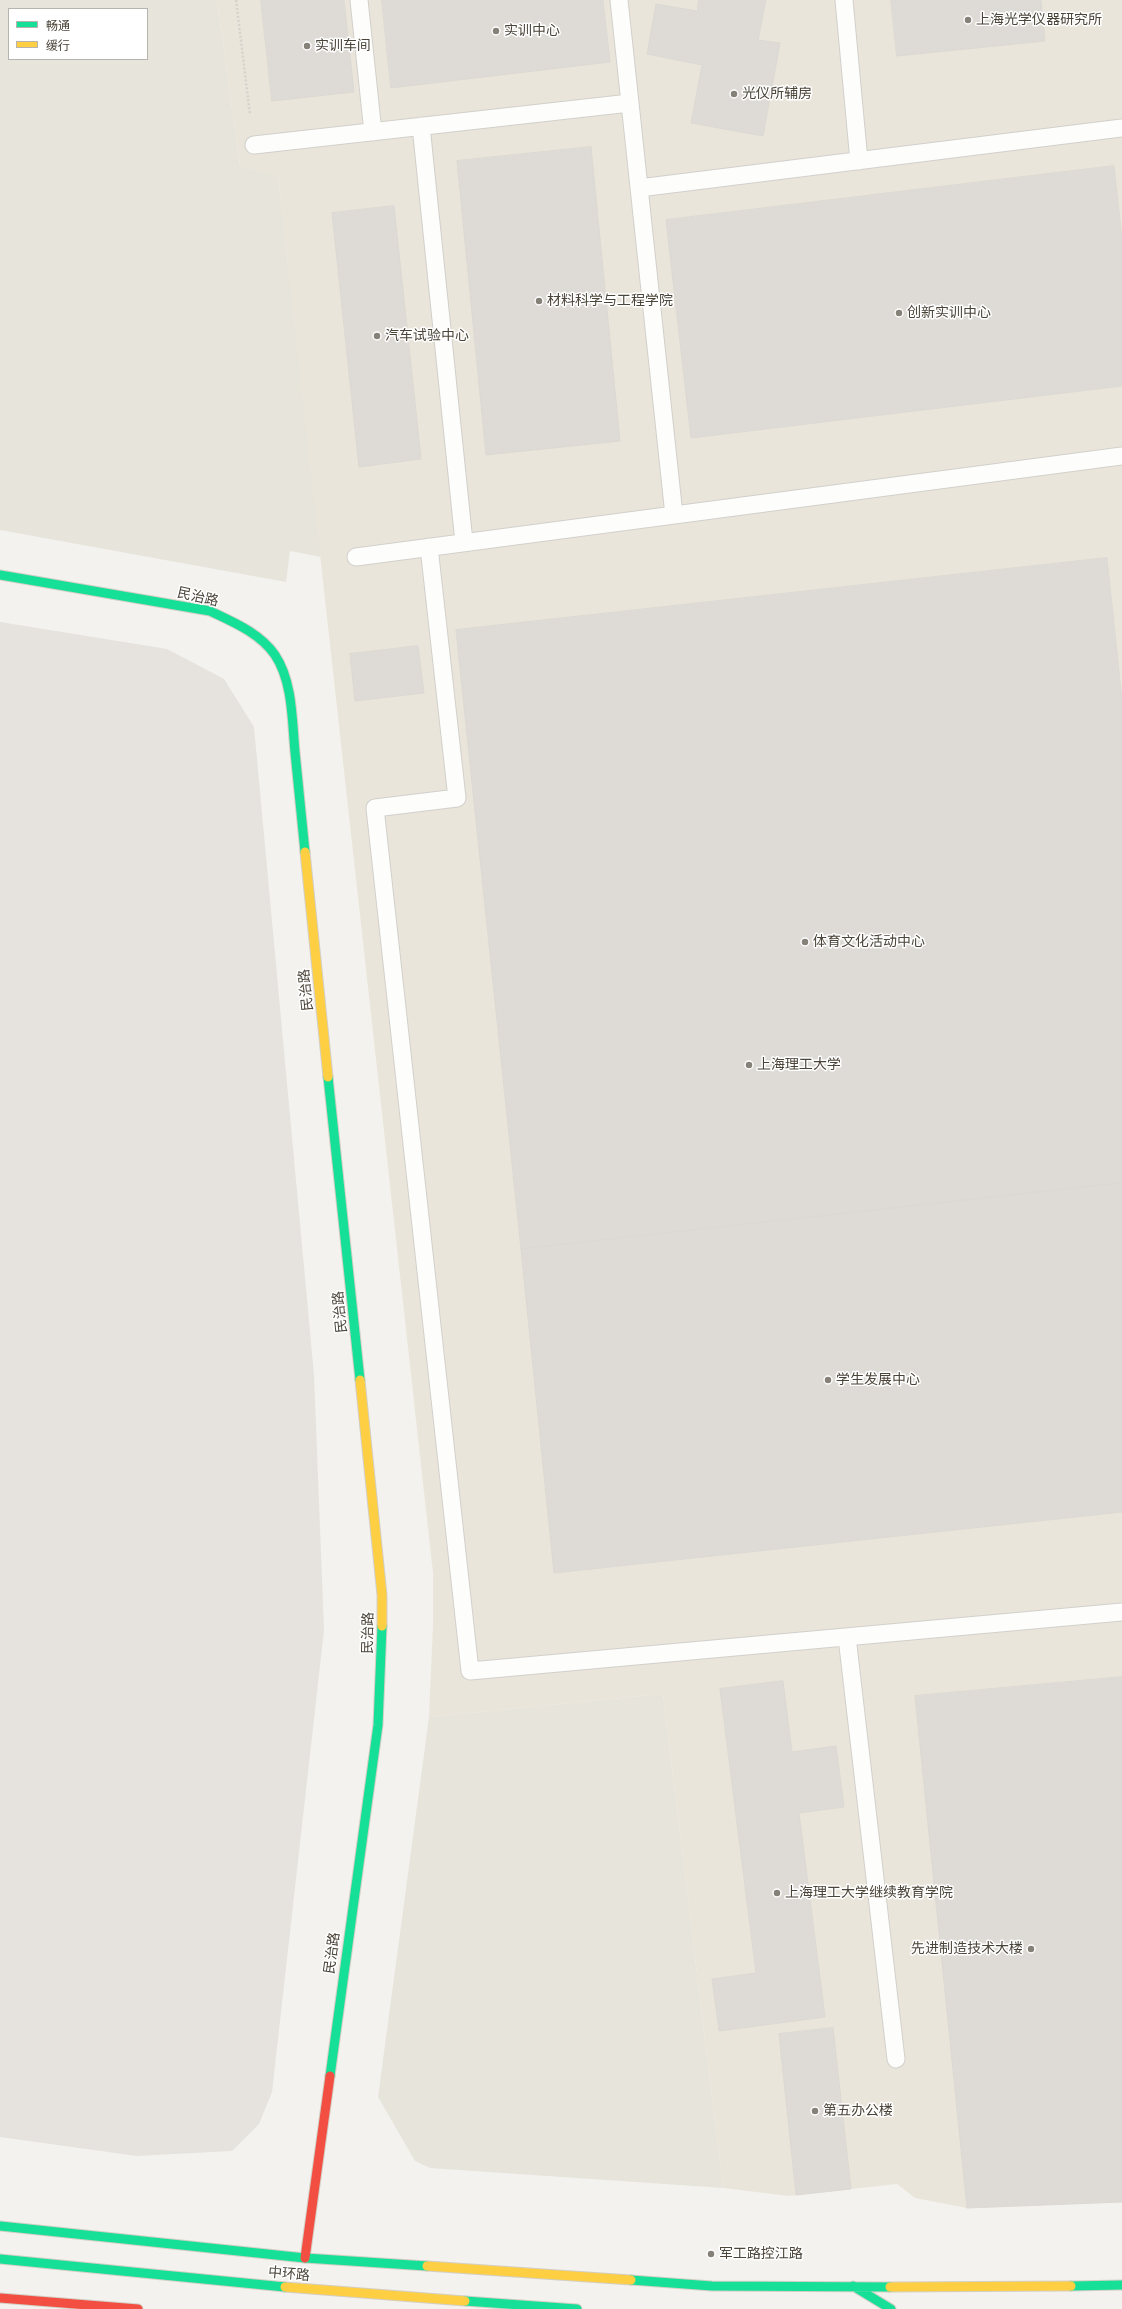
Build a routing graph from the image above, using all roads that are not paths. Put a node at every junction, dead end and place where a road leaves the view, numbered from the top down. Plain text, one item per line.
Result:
1 (359, 0) edge
2 (619, 0) edge
3 (844, 0) edge
4 (630, 103) junction
5 (421, 126) junction
6 (1122, 128) edge
7 (373, 132) junction
8 (254, 145) road end
9 (859, 161) junction
10 (639, 188) junction
11 (1122, 456) edge
12 (674, 515) junction
13 (464, 542) junction
14 (429, 547) junction
15 (356, 557) dead end
16 (0, 575) edge
17 (1122, 1612) edge
18 (847, 1637) junction
19 (896, 2059) dead end
20 (0, 2226) edge
21 (0, 2258) edge
22 (305, 2258) junction
23 (1122, 2285) edge
24 (851, 2286) junction
25 (0, 2298) edge
26 (138, 2309) edge
27 (577, 2309) edge
28 (891, 2309) edge

1 - 7 lane
2 - 4 lane
3 - 9 lane
4 - 5 lane
4 - 10 lane
5 - 7 lane
5 - 13 lane
6 - 9 lane
7 - 8 lane
9 - 10 lane
10 - 12 lane
11 - 12 lane
12 - 13 lane
13 - 14 lane
14 - 15 lane
14 - 18 lane
16 - 22 main road, 民治路
17 - 18 lane
18 - 19 lane
20 - 22 main road
21 - 27 main road, 中环路
22 - 24 main road
23 - 24 main road
24 - 28 main road
25 - 26 main road

